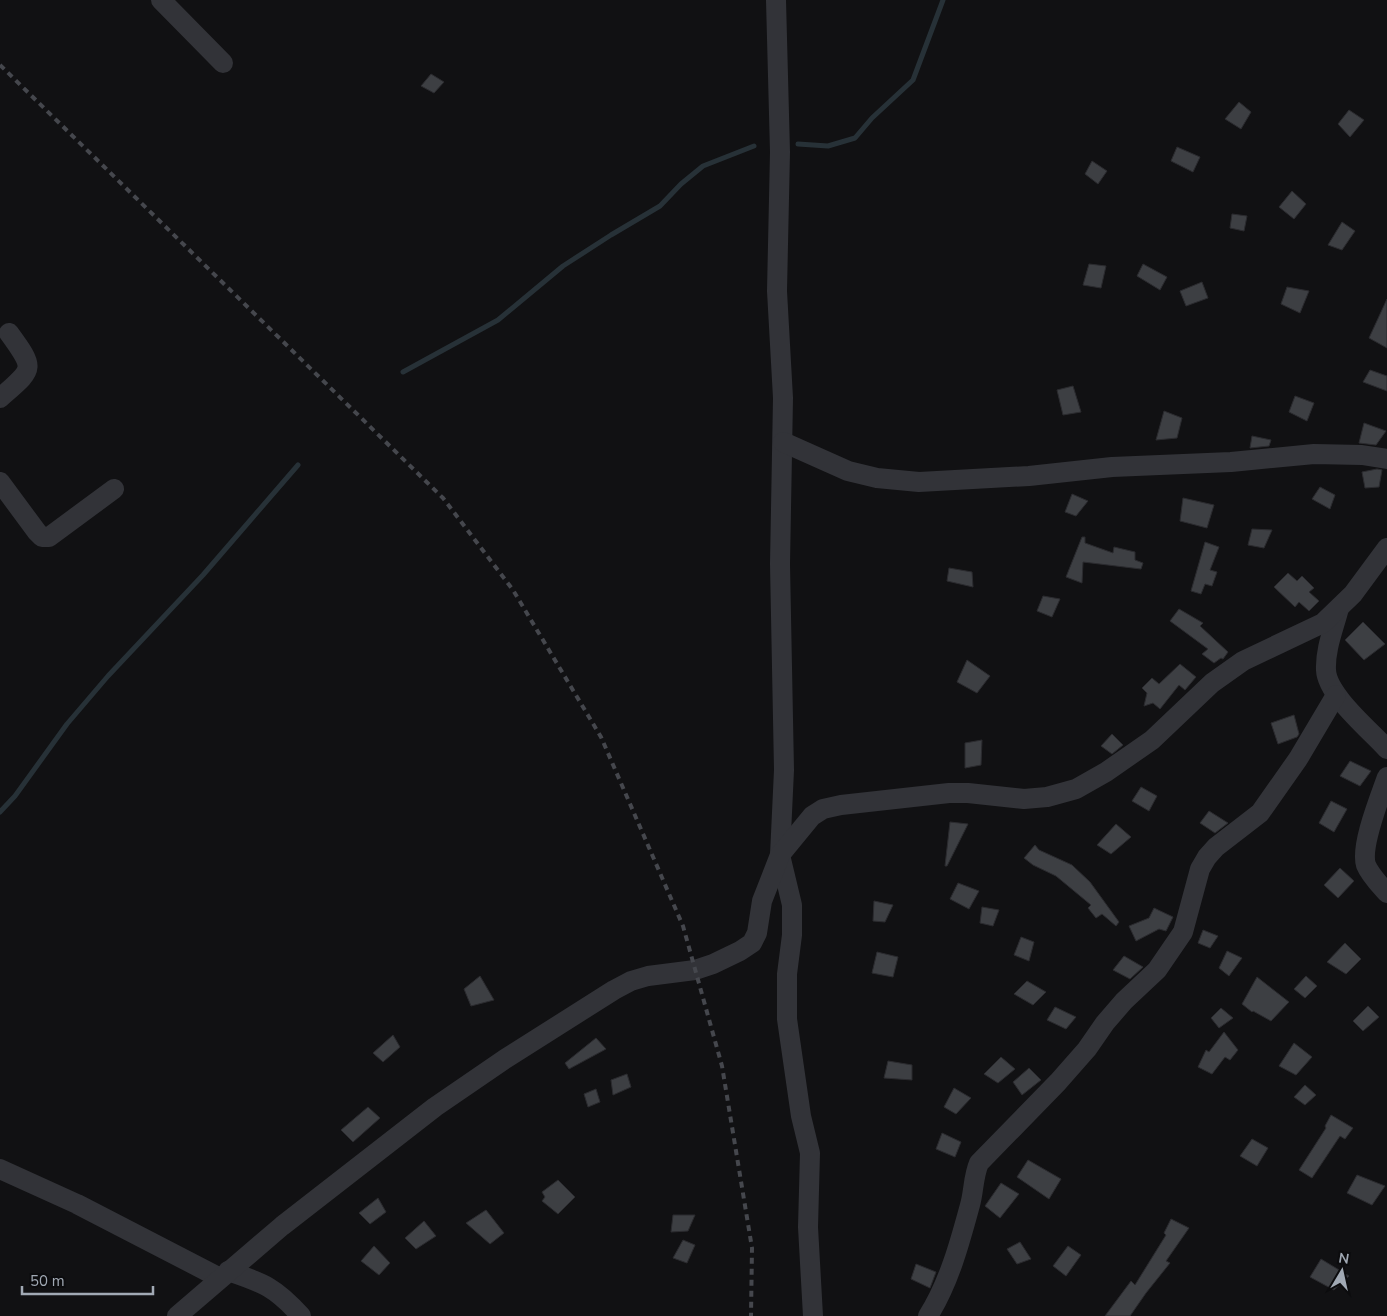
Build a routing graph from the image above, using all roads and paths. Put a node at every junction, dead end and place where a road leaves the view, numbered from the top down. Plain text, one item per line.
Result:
1 (161, 0) edge
2 (776, 0) edge
3 (223, 63) dead end
4 (9, 333) dead end
5 (0, 398) edge
6 (783, 442) junction
7 (1387, 459) edge
8 (0, 482) edge
9 (114, 489) dead end
10 (1387, 548) edge
11 (1339, 608) junction
12 (1336, 695) junction
13 (1387, 749) edge
14 (1387, 777) edge
15 (780, 854) junction
16 (1387, 893) edge
17 (0, 1169) edge
18 (224, 1275) junction
19 (177, 1316) edge
20 (301, 1316) edge
21 (813, 1316) edge
22 (928, 1316) edge

1 - 3 street
2 - 6 street
4 - 5 street
6 - 7 street
6 - 15 street
8 - 9 street
10 - 11 street
11 - 12 street
11 - 15 street
12 - 13 street
12 - 22 street
14 - 16 street
15 - 18 street
15 - 21 street
17 - 18 street
18 - 19 street
18 - 20 street

